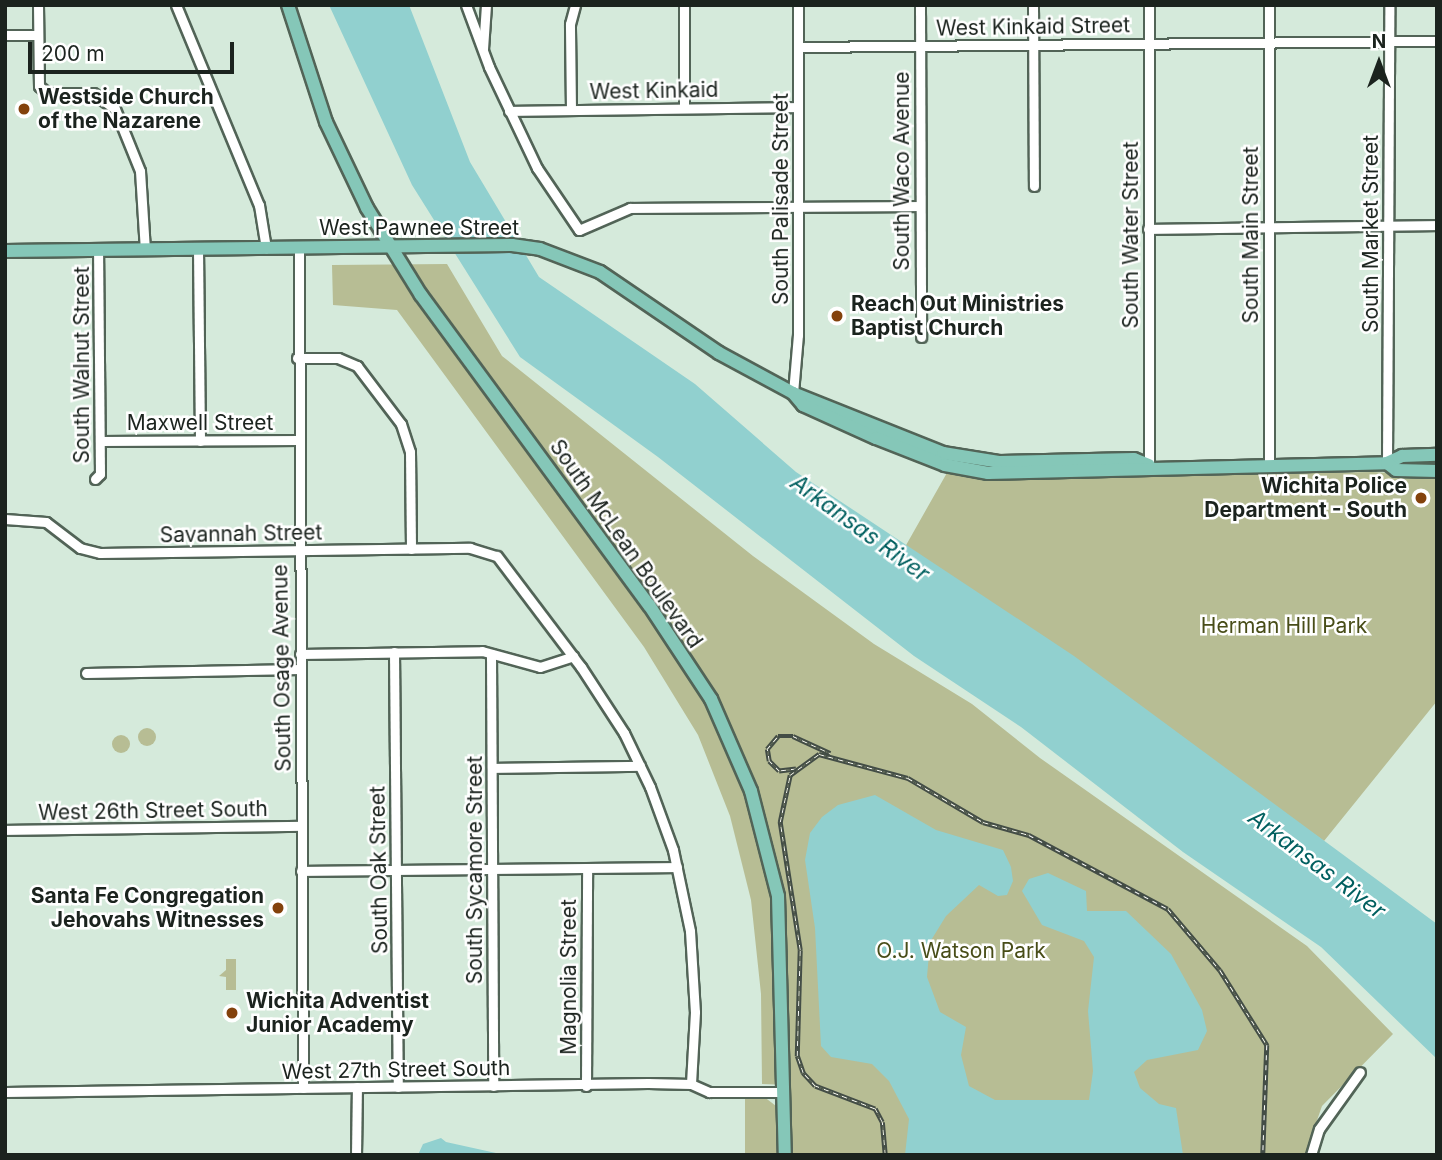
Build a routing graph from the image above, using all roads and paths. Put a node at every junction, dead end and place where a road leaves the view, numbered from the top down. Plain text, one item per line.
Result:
1 (38, 5) edge
2 (176, 5) edge
3 (288, 5) edge
4 (466, 5) edge
5 (486, 5) edge
6 (575, 5) edge
7 (684, 5) edge
8 (798, 5) edge
9 (919, 5) edge
10 (1033, 5) edge
11 (1149, 5) edge
12 (1269, 5) edge
13 (1389, 5) edge
14 (5, 35) edge
15 (38, 35) junction
16 (1389, 41) junction
17 (1437, 41) edge
18 (1269, 43) junction
19 (1149, 44) junction
20 (1033, 45) junction
21 (919, 46) junction
22 (798, 47) junction
23 (483, 52) junction
24 (799, 107) junction
25 (684, 108) junction
26 (571, 110) junction
27 (509, 111) junction
28 (1034, 186) dead end
29 (920, 205) junction
30 (798, 206) junction
31 (1437, 225) edge
32 (1389, 226) junction
33 (1268, 227) junction
34 (1148, 229) junction
35 (391, 246) junction
36 (266, 248) junction
37 (299, 248) junction
38 (198, 249) junction
39 (99, 250) junction
40 (145, 250) junction
41 (5, 251) edge
42 (921, 337) dead end
43 (297, 358) junction
44 (793, 393) junction
45 (300, 440) junction
46 (100, 441) junction
47 (200, 441) junction
48 (1437, 455) edge
49 (1387, 463) junction
50 (1269, 464) junction
51 (1149, 466) junction
52 (1437, 471) edge
53 (96, 479) dead end
54 (5, 519) edge
55 (411, 549) junction
56 (299, 550) junction
57 (394, 652) junction
58 (300, 654) junction
59 (491, 654) junction
60 (573, 656) junction
61 (300, 669) junction
62 (86, 673) dead end
63 (640, 766) junction
64 (492, 768) junction
65 (301, 827) junction
66 (5, 830) edge
67 (677, 867) junction
68 (587, 868) junction
69 (493, 869) junction
70 (397, 870) junction
71 (301, 871) junction
72 (1360, 1072) dead end
73 (691, 1084) junction
74 (493, 1086) junction
75 (586, 1086) junction
76 (358, 1087) junction
77 (398, 1087) junction
78 (303, 1088) junction
79 (5, 1092) edge
80 (784, 1092) junction
81 (356, 1155) edge
82 (785, 1155) edge
83 (1311, 1155) edge

1 - 15 street
2 - 36 street
3 - 35 main road, South McLean Boulevard
4 - 23 street
5 - 23 street
6 - 26 street
7 - 25 street
8 - 22 street, South Palisade Street
9 - 21 street, South Waco Avenue
10 - 20 street
11 - 19 street, South Water Street
12 - 18 street, South Main Street
13 - 16 street, South Market Street
14 - 15 street
15 - 40 street
16 - 17 street, West Kinkaid Street
16 - 18 street, West Kinkaid Street
16 - 32 street, South Market Street
18 - 19 street, West Kinkaid Street
18 - 33 street, South Main Street
19 - 20 street, West Kinkaid Street
19 - 34 street, South Water Street
20 - 21 street, West Kinkaid Street
20 - 28 street
21 - 22 street, West Kinkaid Street
21 - 29 street, South Waco Avenue
22 - 24 street, South Palisade Street
23 - 27 street
24 - 25 street, West Kinkaid
24 - 30 street, South Palisade Street
25 - 26 street, West Kinkaid
26 - 27 street, West Kinkaid
27 - 30 street
29 - 30 street
29 - 42 street, South Waco Avenue
30 - 44 street, South Palisade Street
31 - 32 street
32 - 33 street
32 - 49 street, South Market Street
33 - 34 street
33 - 50 street, South Main Street
34 - 51 street, South Water Street
35 - 37 main road, West Pawnee Street
35 - 44 main road, West Pawnee Street
35 - 80 main road, South McLean Boulevard
36 - 37 main road, West Pawnee Street
36 - 38 main road, West Pawnee Street
37 - 43 street, South Osage Avenue
38 - 40 main road, West Pawnee Street
38 - 47 street
39 - 40 main road, West Pawnee Street
39 - 41 main road, West Pawnee Street
39 - 46 street, South Walnut Street
43 - 45 street, South Osage Avenue
43 - 55 street
44 - 51 main road, West Pawnee Street
45 - 47 street, Maxwell Street
45 - 56 street, South Osage Avenue
46 - 47 street, Maxwell Street
46 - 53 street, South Walnut Street
48 - 49 main road
49 - 50 main road, West Pawnee Street
49 - 52 main road
50 - 51 main road, West Pawnee Street
54 - 56 street, Savannah Street
55 - 56 street, Savannah Street
55 - 60 street, Savannah Street
56 - 58 street, South Osage Avenue
57 - 58 street
57 - 59 street
57 - 70 street, South Oak Street
58 - 61 street, South Osage Avenue
59 - 60 street
59 - 64 street, South Sycamore Street
60 - 63 street
61 - 62 street
61 - 65 street, South Osage Avenue
63 - 64 street
63 - 67 street
64 - 69 street, South Sycamore Street
65 - 66 street, West 26th Street South
65 - 71 street, South Osage Avenue
67 - 68 street
67 - 73 street
68 - 69 street
68 - 75 street, Magnolia Street
69 - 70 street
69 - 74 street, South Sycamore Street
70 - 71 street
70 - 77 street, South Oak Street
71 - 78 street, South Osage Avenue
72 - 83 street
73 - 75 street, West 27th Street South
73 - 80 street, West 27th Street South
74 - 75 street, West 27th Street South
74 - 77 street, West 27th Street South
76 - 77 street, West 27th Street South
76 - 78 street, West 27th Street South
76 - 81 street
78 - 79 street, West 27th Street South
80 - 82 main road, South McLean Boulevard

